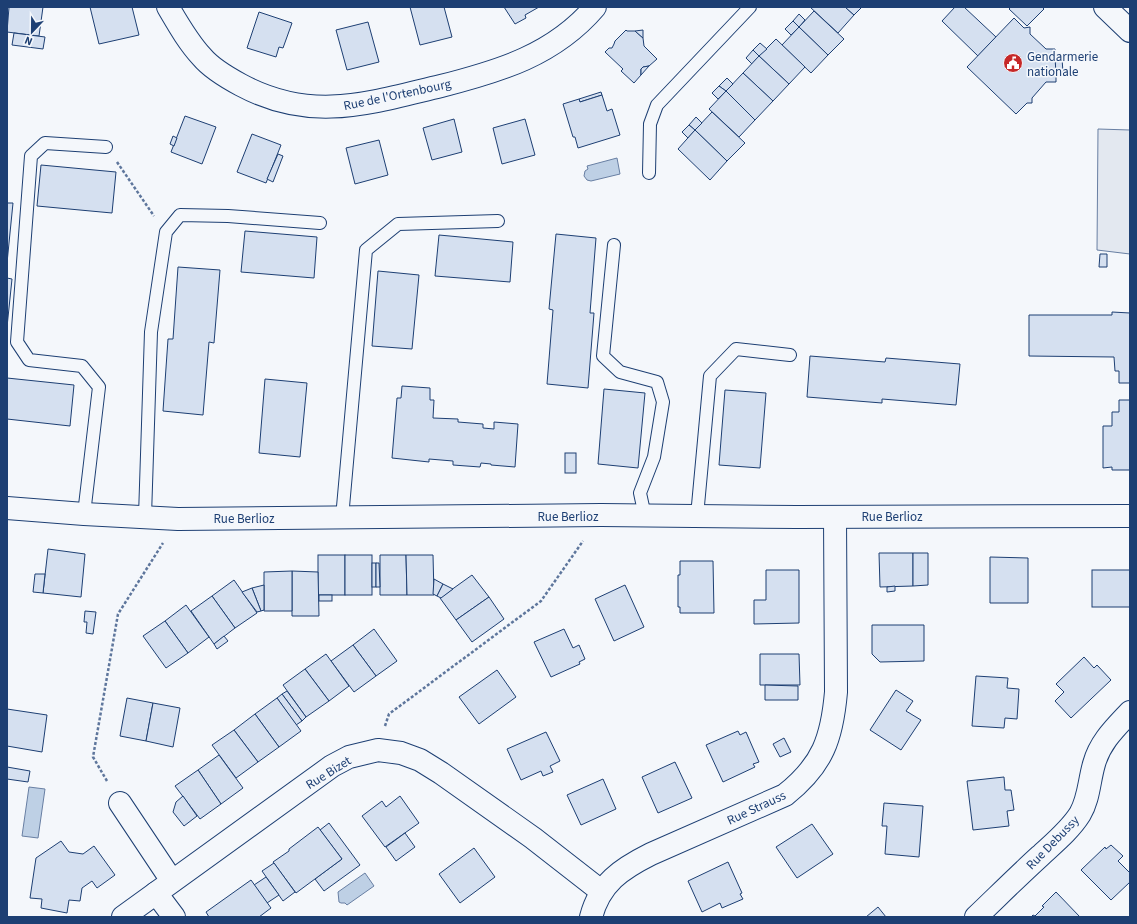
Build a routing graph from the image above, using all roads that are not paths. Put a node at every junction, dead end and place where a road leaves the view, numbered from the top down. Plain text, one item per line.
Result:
1 (168, 7) edge
2 (595, 7) edge
3 (750, 7) edge
4 (1105, 7) edge
5 (1130, 30) edge
6 (106, 147) road end
7 (649, 173) dead end
8 (498, 221) dead end
9 (320, 223) dead end
10 (614, 245) dead end
11 (790, 355) dead end
12 (7, 508) edge
13 (84, 514) junction
14 (145, 516) junction
15 (645, 516) junction
16 (697, 516) junction
17 (1130, 516) edge
18 (835, 517) junction
19 (342, 518) junction
20 (1130, 712) edge
21 (120, 803) road end
22 (164, 887) junction
23 (601, 891) junction
24 (123, 917) edge
25 (174, 917) edge
26 (590, 917) edge
27 (976, 917) edge

1 - 2 street, Rue de l'Ortenbourg
3 - 7 lane
4 - 5 street
6 - 13 lane
8 - 19 lane
9 - 14 lane
10 - 15 lane
11 - 16 lane
12 - 13 street, Rue Berlioz
13 - 14 street, Rue Berlioz
14 - 19 street, Rue Berlioz
15 - 16 street, Rue Berlioz
15 - 19 street, Rue Berlioz
16 - 18 street, Rue Berlioz
17 - 18 street, Rue Berlioz
18 - 23 street, Rue Strauss
20 - 27 street, Rue Debussy
21 - 22 street
22 - 23 street, Rue Bizet
22 - 24 street, Rue Bizet
22 - 25 street
23 - 26 street, Rue Strauss

